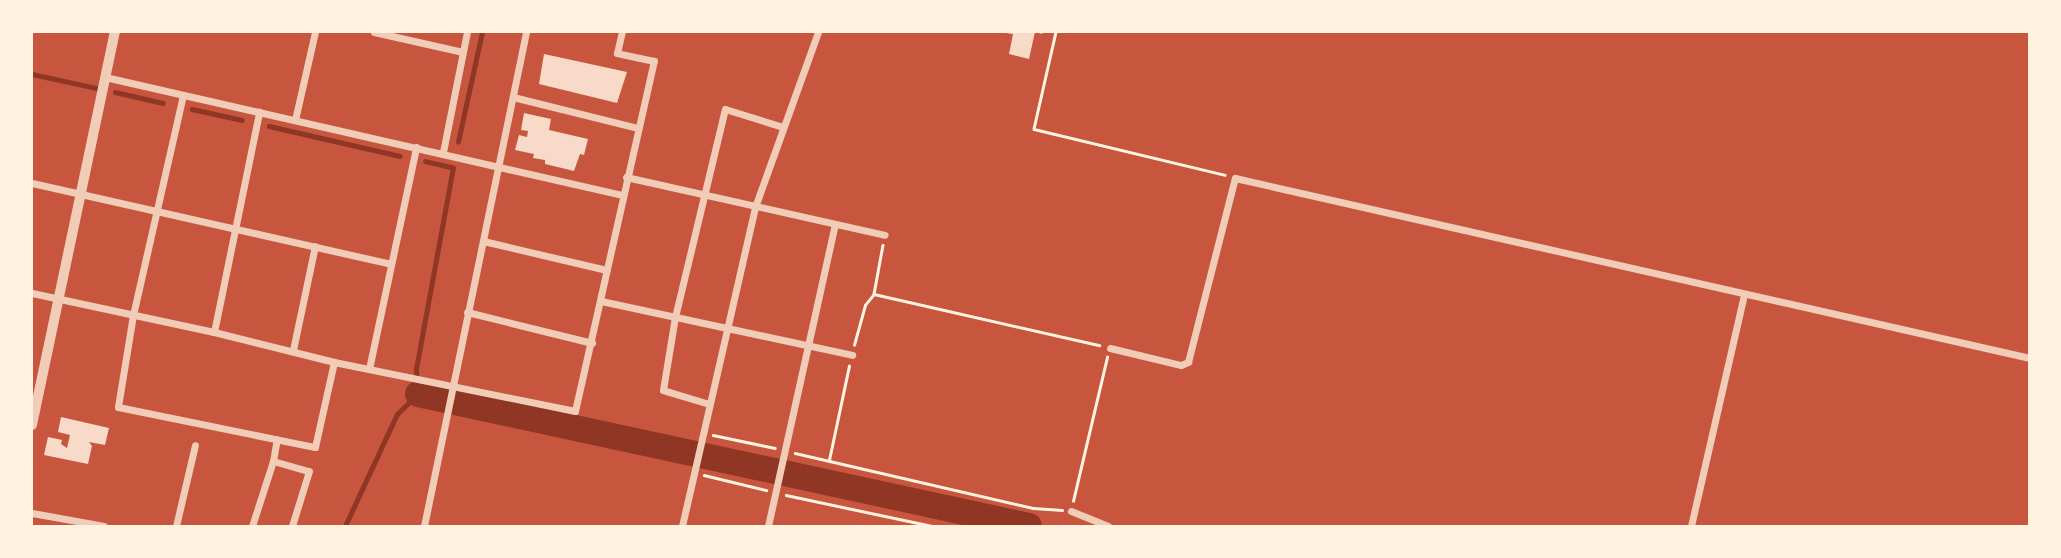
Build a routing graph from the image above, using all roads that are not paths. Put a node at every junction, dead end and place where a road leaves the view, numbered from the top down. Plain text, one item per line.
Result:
1 (115, 32) edge
2 (315, 32) edge
3 (374, 32) edge
4 (467, 32) edge
5 (526, 32) edge
6 (622, 32) edge
7 (818, 32) edge
8 (463, 52) junction
9 (105, 77) junction
10 (183, 95) junction
11 (513, 97) junction
12 (259, 112) junction
13 (295, 120) junction
14 (783, 127) junction
15 (637, 128) junction
16 (416, 147) junction
17 (443, 152) junction
18 (497, 166) junction
19 (626, 177) junction
20 (32, 183) edge
21 (80, 194) junction
22 (622, 195) junction
23 (705, 195) junction
24 (755, 207) junction
25 (157, 210) junction
26 (835, 225) junction
27 (237, 227) junction
28 (885, 235) road end
29 (483, 241) junction
30 (315, 246) junction
31 (391, 264) junction
32 (607, 270) junction
33 (32, 293) edge
34 (1744, 293) junction
35 (58, 300) junction
36 (601, 301) junction
37 (467, 312) junction
38 (133, 315) junction
39 (675, 317) junction
40 (727, 328) junction
41 (214, 332) junction
42 (592, 343) junction
43 (809, 346) junction
44 (1110, 348) road end
45 (293, 350) junction
46 (852, 355) road end
47 (2029, 358) edge
48 (334, 362) junction
49 (369, 369) junction
50 (452, 388) junction
51 (709, 404) junction
52 (32, 425) edge
53 (276, 439) junction
54 (195, 445) dead end
55 (273, 461) junction
56 (1071, 511) road end
57 (32, 513) edge
58 (104, 527) edge
59 (176, 527) edge
60 (252, 527) edge
61 (292, 527) edge
62 (424, 527) edge
63 (682, 527) edge
64 (768, 527) edge
65 (1108, 527) edge
66 (1691, 527) edge

1 - 9 street
2 - 13 street
3 - 8 street
4 - 8 street
5 - 11 street
6 - 15 street
7 - 14 street
8 - 17 street
9 - 10 street
9 - 21 street
10 - 12 street
10 - 25 street
11 - 15 street
11 - 18 street
12 - 13 street
12 - 27 street
13 - 16 street
14 - 23 street
14 - 24 street
15 - 19 street
16 - 17 street
16 - 31 street
17 - 18 street
18 - 22 street
18 - 29 street
19 - 22 street
19 - 23 street
20 - 21 street
21 - 25 street
21 - 35 street
22 - 32 street
23 - 24 street
23 - 39 street
24 - 26 street
24 - 40 street
25 - 27 street
25 - 38 street
26 - 28 street
26 - 43 street
27 - 30 street
27 - 41 street
29 - 32 street
29 - 37 street
30 - 31 street
30 - 45 street
31 - 49 street
32 - 36 street
33 - 35 street
34 - 44 street
34 - 47 street
34 - 66 street
35 - 38 street
35 - 52 street
36 - 39 street
36 - 42 street
37 - 42 street
37 - 50 street
38 - 41 street
38 - 53 street
39 - 40 street
39 - 51 street
40 - 43 street
40 - 51 street
41 - 45 street
42 - 50 street
43 - 46 street
43 - 64 street
45 - 48 street
48 - 49 street
48 - 53 street
49 - 50 street
50 - 62 street
51 - 63 street
53 - 55 street
54 - 59 street
55 - 60 street
55 - 61 street
56 - 65 street
57 - 58 street

